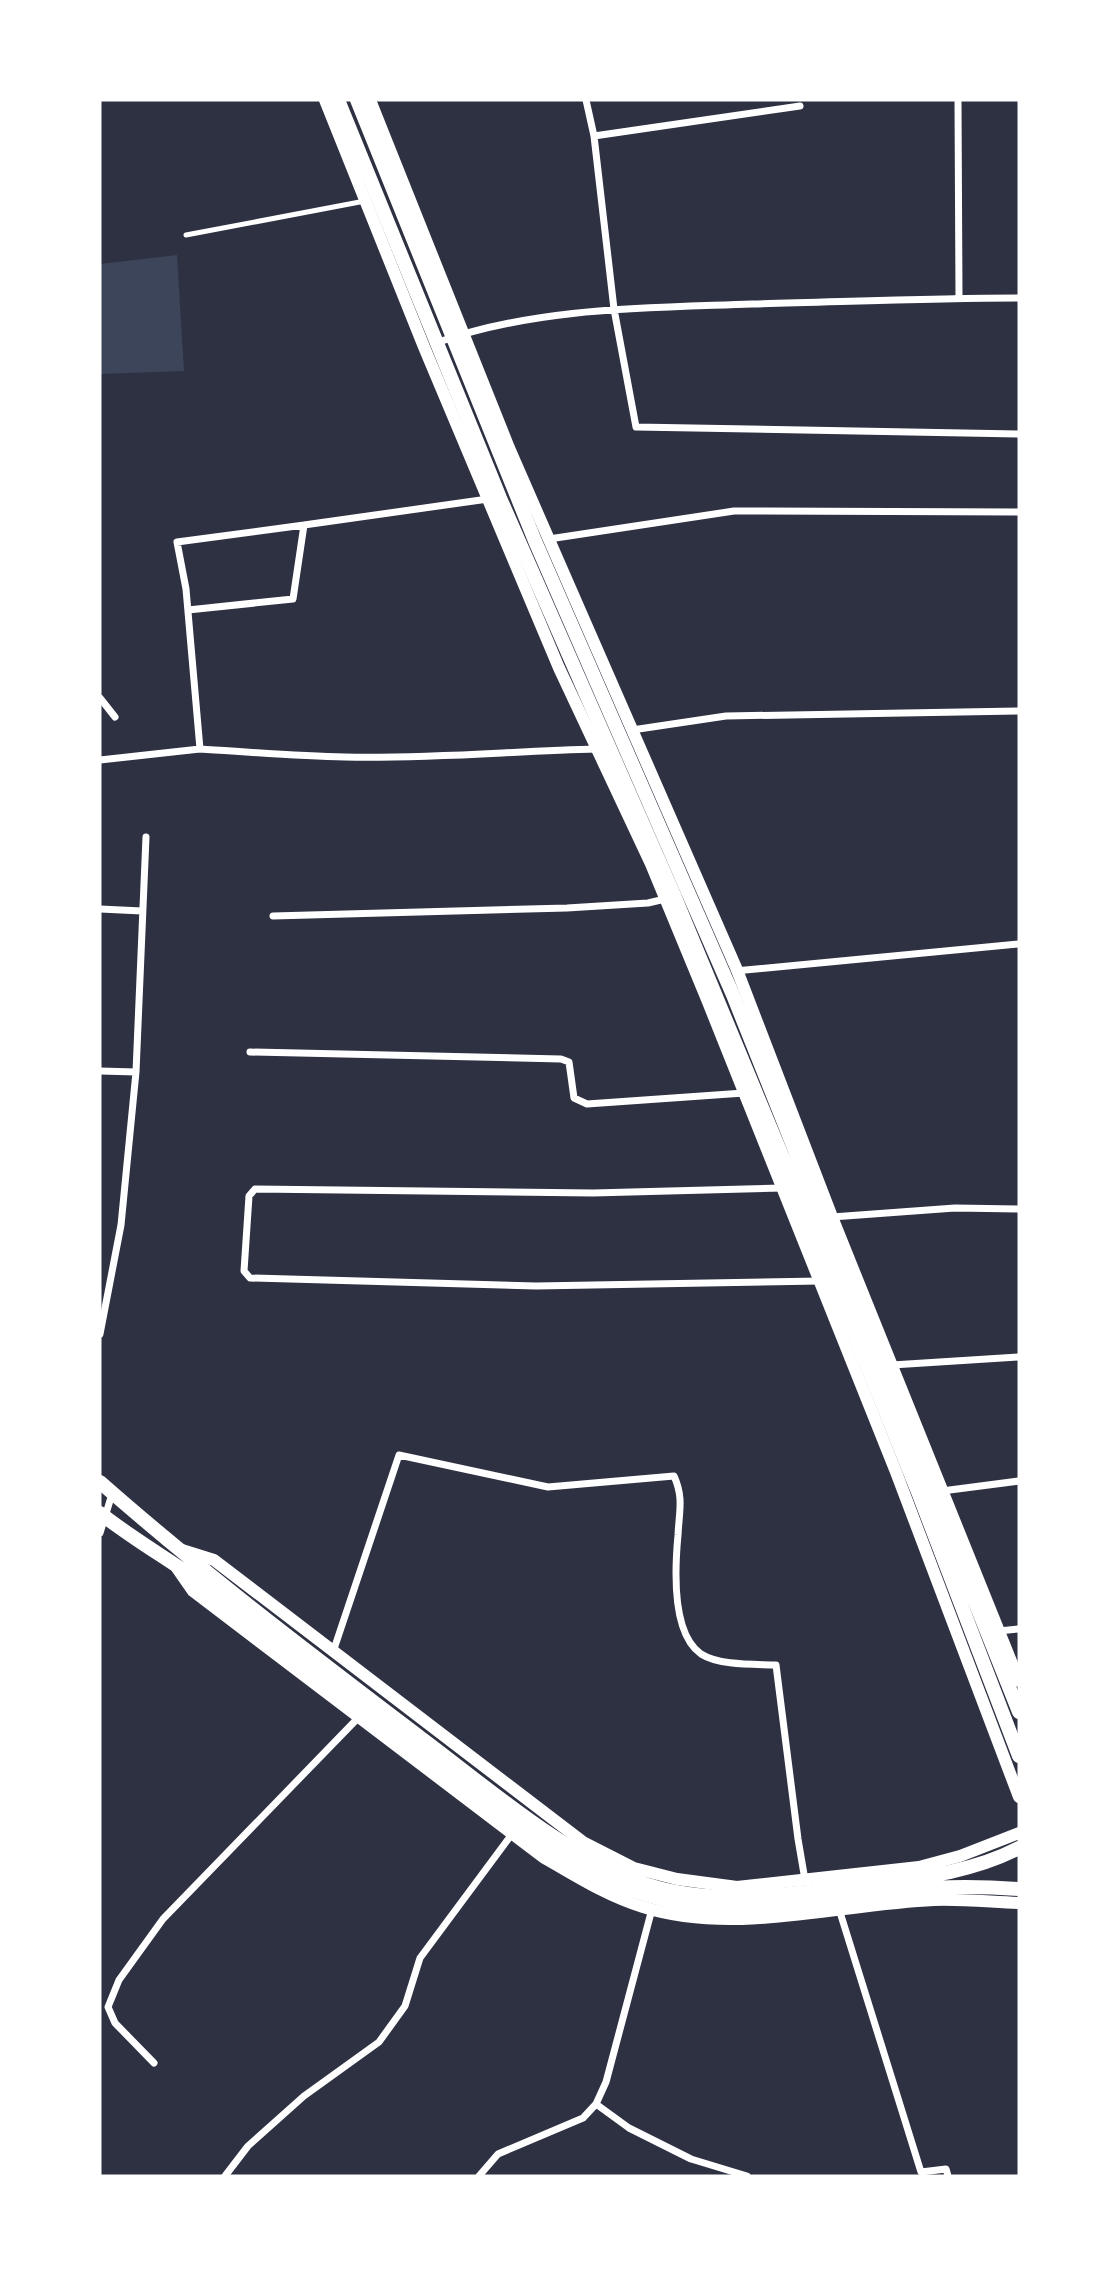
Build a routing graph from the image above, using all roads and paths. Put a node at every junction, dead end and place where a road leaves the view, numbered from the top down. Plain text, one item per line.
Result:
1 (325, 100) edge
2 (338, 100) edge
3 (357, 100) edge
4 (370, 100) edge
5 (586, 100) edge
6 (958, 100) edge
7 (800, 106) dead end
8 (594, 136) junction
9 (365, 201) junction
10 (186, 235) dead end
11 (960, 298) junction
12 (1019, 299) edge
13 (614, 309) junction
14 (463, 333) junction
15 (424, 347) junction
16 (1019, 433) edge
17 (488, 499) junction
18 (1019, 512) edge
19 (304, 524) junction
20 (549, 540) junction
21 (188, 610) junction
22 (100, 698) edge
23 (1019, 711) edge
24 (115, 717) dead end
25 (632, 730) junction
26 (200, 749) junction
27 (598, 750) junction
28 (100, 760) edge
29 (146, 836) dead end
30 (666, 899) junction
31 (100, 909) edge
32 (142, 911) junction
33 (273, 916) dead end
34 (1019, 944) edge
35 (737, 971) junction
36 (696, 974) junction
37 (250, 1052) dead end
38 (100, 1071) edge
39 (136, 1072) junction
40 (744, 1093) junction
41 (782, 1188) junction
42 (1019, 1209) edge
43 (832, 1217) junction
44 (820, 1281) junction
45 (100, 1334) edge
46 (1019, 1357) edge
47 (892, 1365) junction
48 (1019, 1481) edge
49 (100, 1482) edge
50 (942, 1491) junction
51 (113, 1494) junction
52 (103, 1516) edge
53 (100, 1533) edge
54 (182, 1550) junction
55 (176, 1565) junction
56 (219, 1589) junction
57 (1019, 1629) edge
58 (999, 1631) junction
59 (333, 1652) junction
60 (1019, 1681) edge
61 (1019, 1712) edge
62 (358, 1718) junction
63 (1019, 1756) edge
64 (1019, 1797) edge
65 (512, 1833) junction
66 (1019, 1833) edge
67 (1019, 1848) edge
68 (805, 1881) junction
69 (1019, 1889) edge
70 (1019, 1903) edge
71 (652, 1909) junction
72 (839, 1909) junction
73 (154, 2063) dead end
74 (596, 2104) junction
75 (225, 2176) edge
76 (479, 2176) edge
77 (747, 2176) edge
78 (948, 2176) edge

1 - 9 street
2 - 63 main road
3 - 61 main road
4 - 14 street
5 - 8 street
6 - 11 street
7 - 8 street
8 - 13 street
9 - 10 lane
9 - 15 street
11 - 12 street
11 - 13 street
13 - 14 street
13 - 16 street
14 - 15 street
14 - 20 street
15 - 17 street
17 - 19 street
17 - 27 street
18 - 20 street
19 - 21 street
19 - 21 street
20 - 25 street
21 - 26 street
22 - 24 street
23 - 25 street
25 - 35 street
26 - 27 street
26 - 28 street
27 - 30 street
29 - 32 street
30 - 33 street
30 - 36 street
31 - 32 street
32 - 39 street
34 - 35 street
35 - 36 street
35 - 43 street
36 - 40 street
37 - 40 street
38 - 39 street
39 - 45 street
40 - 41 street
41 - 44 street
41 - 44 street
42 - 43 street
43 - 47 street
44 - 64 street
46 - 47 street
47 - 50 street
48 - 50 street
49 - 51 main road
50 - 58 street
51 - 52 street
51 - 54 main road
52 - 53 street
52 - 55 main road
54 - 56 main road
54 - 59 street
55 - 56 main road
55 - 62 street
56 - 67 main road
56 - 69 main road
57 - 58 street
58 - 60 street
59 - 68 street
59 - 68 street
62 - 65 street
62 - 73 street
65 - 71 street
65 - 75 street
66 - 68 street
70 - 72 street
71 - 72 street
71 - 74 street
72 - 78 street
74 - 76 street
74 - 77 street

